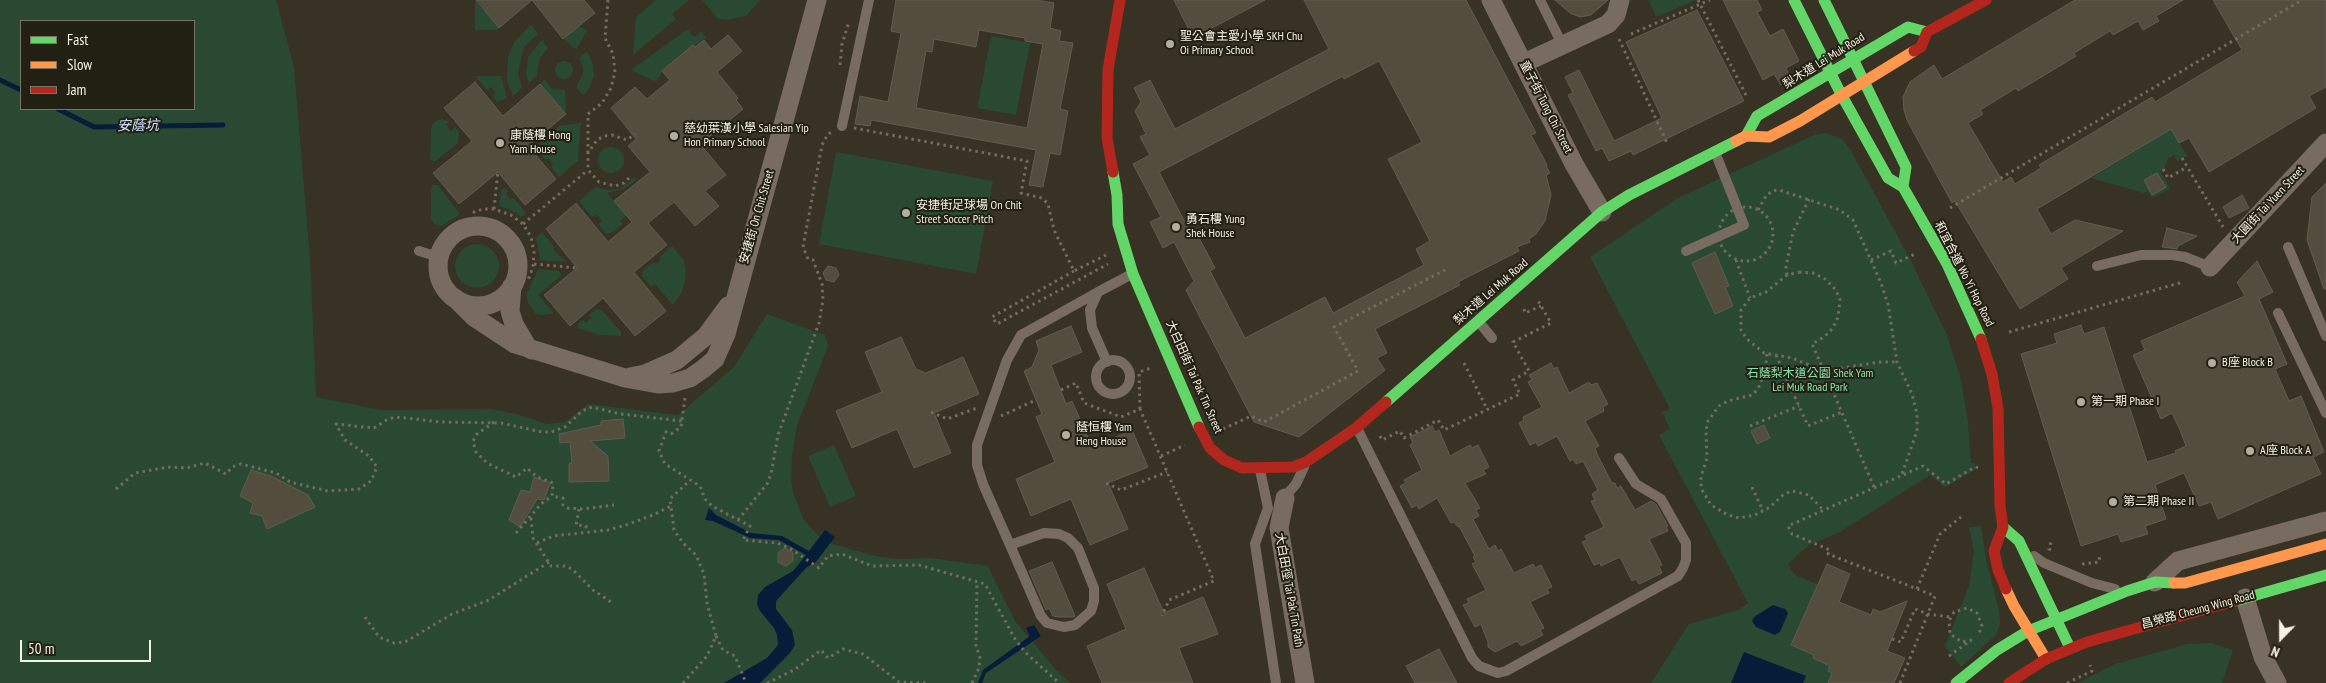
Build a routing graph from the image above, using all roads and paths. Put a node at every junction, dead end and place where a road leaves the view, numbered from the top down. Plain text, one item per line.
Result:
1 (608, 0) edge
2 (817, 0) edge
3 (869, 0) edge
4 (1120, 0) edge
5 (1491, 0) edge
6 (1540, 0) edge
7 (1620, 0) edge
8 (1698, 0) edge
9 (1710, 0) edge
10 (1794, 0) edge
11 (1824, 0) edge
12 (1986, 0) edge
13 (2302, 0) edge
14 (1700, 5) junction
15 (1927, 32) junction
16 (1631, 34) dead end
17 (1619, 39) dead end
18 (842, 44) dead end
19 (1563, 46) junction
20 (1853, 59) junction
21 (1524, 63) junction
22 (840, 67) dead end
23 (1830, 74) junction
24 (1864, 82) junction
25 (1842, 96) junction
26 (1751, 104) dead end
27 (842, 126) junction
28 (635, 134) dead end
29 (1746, 136) junction
30 (2326, 143) edge
31 (1668, 144) dead end
32 (1714, 151) junction
33 (588, 154) junction
34 (2182, 158) dead end
35 (2187, 167) junction
36 (2163, 169) dead end
37 (588, 170) junction
38 (498, 171) dead end
39 (629, 178) dead end
40 (1903, 187) junction
41 (1117, 195) junction
42 (1809, 200) junction
43 (1950, 208) dead end
44 (494, 209) junction
45 (1758, 210) dead end
46 (1602, 212) junction
47 (523, 224) junction
48 (477, 226) junction
49 (2224, 229) dead end
50 (1137, 245) dead end
51 (2288, 247) dead end
52 (419, 251) dead end
53 (1686, 251) dead end
54 (1109, 253) dead end
55 (1916, 253) dead end
56 (439, 257) junction
57 (1736, 260) dead end
58 (1871, 260) junction
59 (1109, 263) dead end
60 (534, 264) junction
61 (2097, 266) dead end
62 (2210, 267) joint
63 (578, 268) dead end
64 (1445, 270) dead end
65 (1074, 271) junction
66 (1133, 274) junction
67 (1787, 275) junction
68 (2183, 282) dead end
69 (520, 284) junction
70 (737, 290) junction
71 (1098, 292) junction
72 (1536, 297) dead end
73 (455, 298) junction
74 (1750, 298) junction
75 (1541, 306) junction
76 (1527, 312) dead end
77 (2278, 313) dead end
78 (1478, 321) junction
79 (2009, 332) dead end
80 (2326, 336) edge
81 (1492, 338) dead end
82 (534, 350) junction
83 (1767, 354) junction
84 (1776, 355) junction
85 (1107, 362) dead end
86 (1897, 362) junction
87 (1466, 367) dead end
88 (1148, 369) dead end
89 (1824, 371) junction
90 (625, 378) junction
91 (685, 380) junction
92 (1061, 390) dead end
93 (1799, 406) junction
94 (1140, 409) junction
95 (1488, 409) junction
96 (1842, 412) junction
97 (2326, 413) edge
98 (1251, 416) dead end
99 (495, 422) junction
100 (682, 422) junction
101 (1750, 426) dead end
102 (1356, 428) junction
103 (1378, 434) dead end
104 (1246, 456) dead end
105 (1619, 458) dead end
106 (1306, 462) junction
107 (1975, 467) dead end
108 (1260, 469) junction
109 (1167, 472) junction
110 (1901, 475) junction
111 (689, 481) junction
112 (1106, 483) dead end
113 (1752, 487) dead end
114 (1874, 487) junction
115 (116, 488) dead end
116 (552, 496) junction
117 (1285, 498) junction
118 (614, 505) dead end
119 (671, 506) junction
120 (1268, 508) junction
121 (579, 509) junction
122 (1823, 510) junction
123 (1763, 511) junction
124 (1961, 517) dead end
125 (531, 518) junction
126 (738, 520) junction
127 (2326, 521) edge
128 (2003, 527) junction
129 (586, 532) junction
130 (516, 533) dead end
131 (2019, 541) junction
132 (2051, 542) dead end
133 (536, 544) junction
134 (2326, 544) edge
135 (1010, 545) junction
136 (2052, 550) dead end
137 (2100, 554) dead end
138 (549, 562) junction
139 (2094, 562) dead end
140 (2326, 575) edge
141 (2155, 582) junction
142 (977, 583) junction
143 (1917, 589) junction
144 (2127, 591) junction
145 (2244, 598) junction
146 (611, 602) dead end
147 (1928, 614) junction
148 (1162, 616) dead end
149 (365, 617) dead end
150 (1950, 617) junction
151 (2056, 618) junction
152 (1987, 630) dead end
153 (2028, 631) junction
154 (716, 636) junction
155 (1892, 639) dead end
156 (2070, 648) junction
157 (1949, 656) dead end
158 (2046, 659) junction
159 (2089, 663) dead end
160 (682, 683) edge
161 (746, 683) edge
162 (767, 683) edge
163 (928, 683) edge
164 (972, 683) edge
165 (1059, 683) edge
166 (1276, 683) edge
167 (1305, 683) edge
168 (1900, 683) edge
169 (1956, 683) edge
170 (2009, 683) edge
171 (2067, 683) edge
172 (2277, 683) edge

1 - 33 path
2 - 70 street, 安捷街 On Chit Street
3 - 27 lane
4 - 41 main road, 大白田街 Tai Pak Tin Street
5 - 21 street, 童子街 Tung Chi Street
6 - 19 lane
7 - 19 street
8 - 14 path
9 - 14 path
10 - 23 main road, 和宜合道 Wo Yi Hop Road
11 - 20 main road
12 - 15 main road, 梨木道 Lei Muk Road
13 - 43 path
14 - 16 path
14 - 26 path
15 - 20 main road, 梨木道 Lei Muk Road
15 - 24 main road, 梨木道 Lei Muk Road
17 - 31 path
18 - 22 path
19 - 21 street
20 - 23 main road, 梨木道 Lei Muk Road
20 - 24 main road
21 - 46 street, 童子街 Tung Chi Street
23 - 25 main road, 和宜合道 Wo Yi Hop Road
23 - 29 main road, 梨木道 Lei Muk Road
24 - 25 main road, 梨木道 Lei Muk Road
24 - 40 main road
25 - 29 main road, 梨木道 Lei Muk Road
25 - 40 main road, 和宜合道 Wo Yi Hop Road
27 - 65 path
27 - 126 path
28 - 33 path
29 - 32 main road, 梨木道 Lei Muk Road
30 - 62 street, 大圓街 Tai Yuen Street
32 - 46 main road, 梨木道 Lei Muk Road
32 - 53 lane
33 - 37 path
34 - 35 path
35 - 36 path
35 - 49 path
37 - 39 path
37 - 47 path
38 - 44 path
40 - 128 main road, 和宜合道 Wo Yi Hop Road
41 - 50 main road, 大白田街 Tai Pak Tin Street
41 - 66 main road, 大白田街 Tai Pak Tin Street
42 - 45 path
42 - 58 path
42 - 67 path
44 - 47 path
44 - 48 path
46 - 78 main road, 梨木道 Lei Muk Road
47 - 60 path
48 - 56 street
48 - 69 street
51 - 80 lane
52 - 56 lane
54 - 65 path
55 - 58 path
56 - 73 street
57 - 74 path
58 - 86 path
59 - 65 path
60 - 63 path
60 - 69 path
61 - 62 lane
64 - 98 path
66 - 71 lane
66 - 108 main road, 大白田街 Tai Pak Tin Street
67 - 74 path
67 - 89 path
68 - 79 path
69 - 73 street
69 - 82 street
70 - 90 street, 安捷街 On Chit Street
70 - 91 street, 安捷街 On Chit Street
71 - 85 lane
71 - 135 lane
72 - 75 path
73 - 82 street, 安捷街 On Chit Street
74 - 83 path
75 - 76 path
75 - 95 path
77 - 97 lane
78 - 81 lane
78 - 102 main road, 梨木道 Lei Muk Road
82 - 90 street, 安捷街 On Chit Street
83 - 84 path
83 - 123 path
84 - 89 path
84 - 93 path
86 - 89 path
86 - 110 path
87 - 95 path
88 - 94 path
89 - 96 path
90 - 91 street, 安捷街 On Chit Street
91 - 100 path
92 - 94 path
93 - 96 path
93 - 101 path
94 - 109 path
95 - 103 path
96 - 114 path
99 - 100 path
99 - 115 path
99 - 116 path
100 - 111 path
102 - 105 lane
102 - 106 main road, 梨木道 Lei Muk Road
104 - 108 main road
106 - 108 main road, 梨木道 Lei Muk Road
106 - 117 lane, 大白田徑 Tai Pak Tin Path
107 - 110 path
108 - 120 lane
109 - 112 path
109 - 148 path
110 - 114 path
111 - 119 path
111 - 126 path
113 - 123 path
114 - 122 path
116 - 121 path
116 - 125 path
117 - 120 lane, 大白田徑 Tai Pak Tin Path
117 - 167 street, 大白田徑 Tai Pak Tin Path
118 - 121 path
119 - 129 path
119 - 154 path
120 - 166 lane
121 - 129 path
122 - 123 path
122 - 143 path
124 - 143 path
125 - 130 path
125 - 133 path
126 - 142 path
127 - 141 street
128 - 131 main road
128 - 153 main road, 和宜合道 Wo Yi Hop Road
129 - 133 path
131 - 144 lane
131 - 151 main road
132 - 136 path
133 - 138 path
134 - 141 main road
135 - 135 lane
137 - 139 path
138 - 146 path
138 - 149 path
140 - 145 main road, 昌榮路 Cheung Wing Road
141 - 144 main road
142 - 164 path
142 - 165 path
143 - 147 path
144 - 151 main road
145 - 156 main road, 昌榮路 Cheung Wing Road
145 - 172 street
147 - 150 path
147 - 155 path
147 - 168 path
150 - 152 path
150 - 157 path
151 - 153 main road
151 - 156 main road
153 - 158 main road, 和宜合道 Wo Yi Hop Road
153 - 169 main road
154 - 160 path
154 - 161 path
156 - 158 main road
158 - 170 main road
159 - 171 path
162 - 163 path

